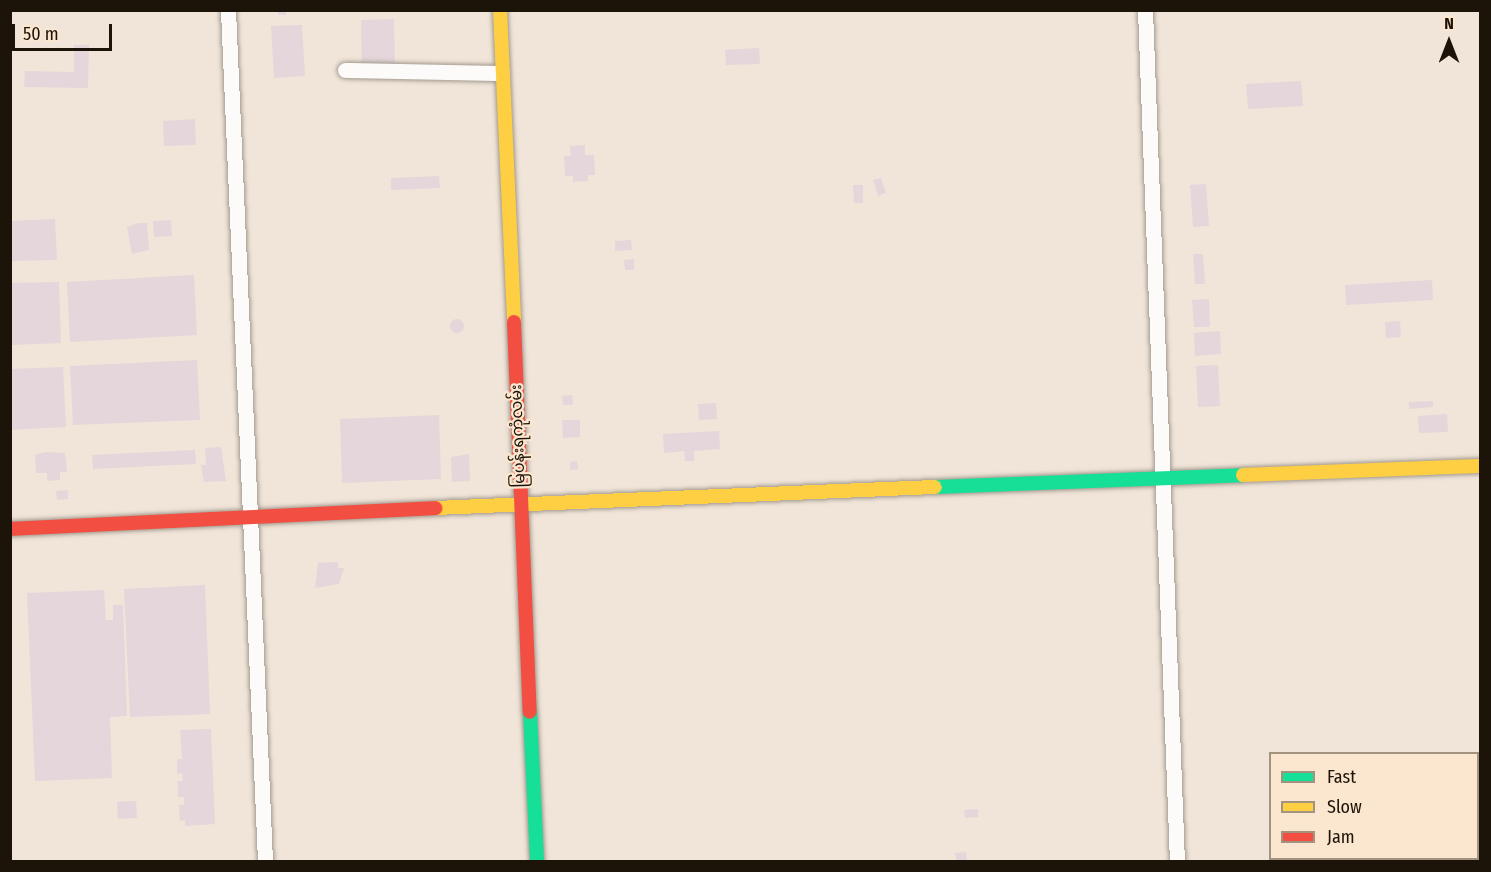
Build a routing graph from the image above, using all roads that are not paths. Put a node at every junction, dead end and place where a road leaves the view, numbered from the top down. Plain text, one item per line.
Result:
1 (228, 10) edge
2 (500, 10) edge
3 (1145, 10) edge
4 (345, 70) dead end
5 (502, 73) junction
6 (1480, 466) edge
7 (1163, 478) junction
8 (521, 504) junction
9 (248, 518) junction
10 (10, 529) edge
11 (266, 861) edge
12 (537, 861) edge
13 (1177, 861) edge

1 - 9 street
2 - 5 street, မြပန်းရကုံလမ်း
3 - 7 street
4 - 5 street
5 - 8 street, မြပန်းရကုံလမ်း
6 - 7 street
7 - 8 street
7 - 13 street
8 - 9 street
8 - 12 street, မြပန်းရကုံလမ်း
9 - 10 street
9 - 11 street

